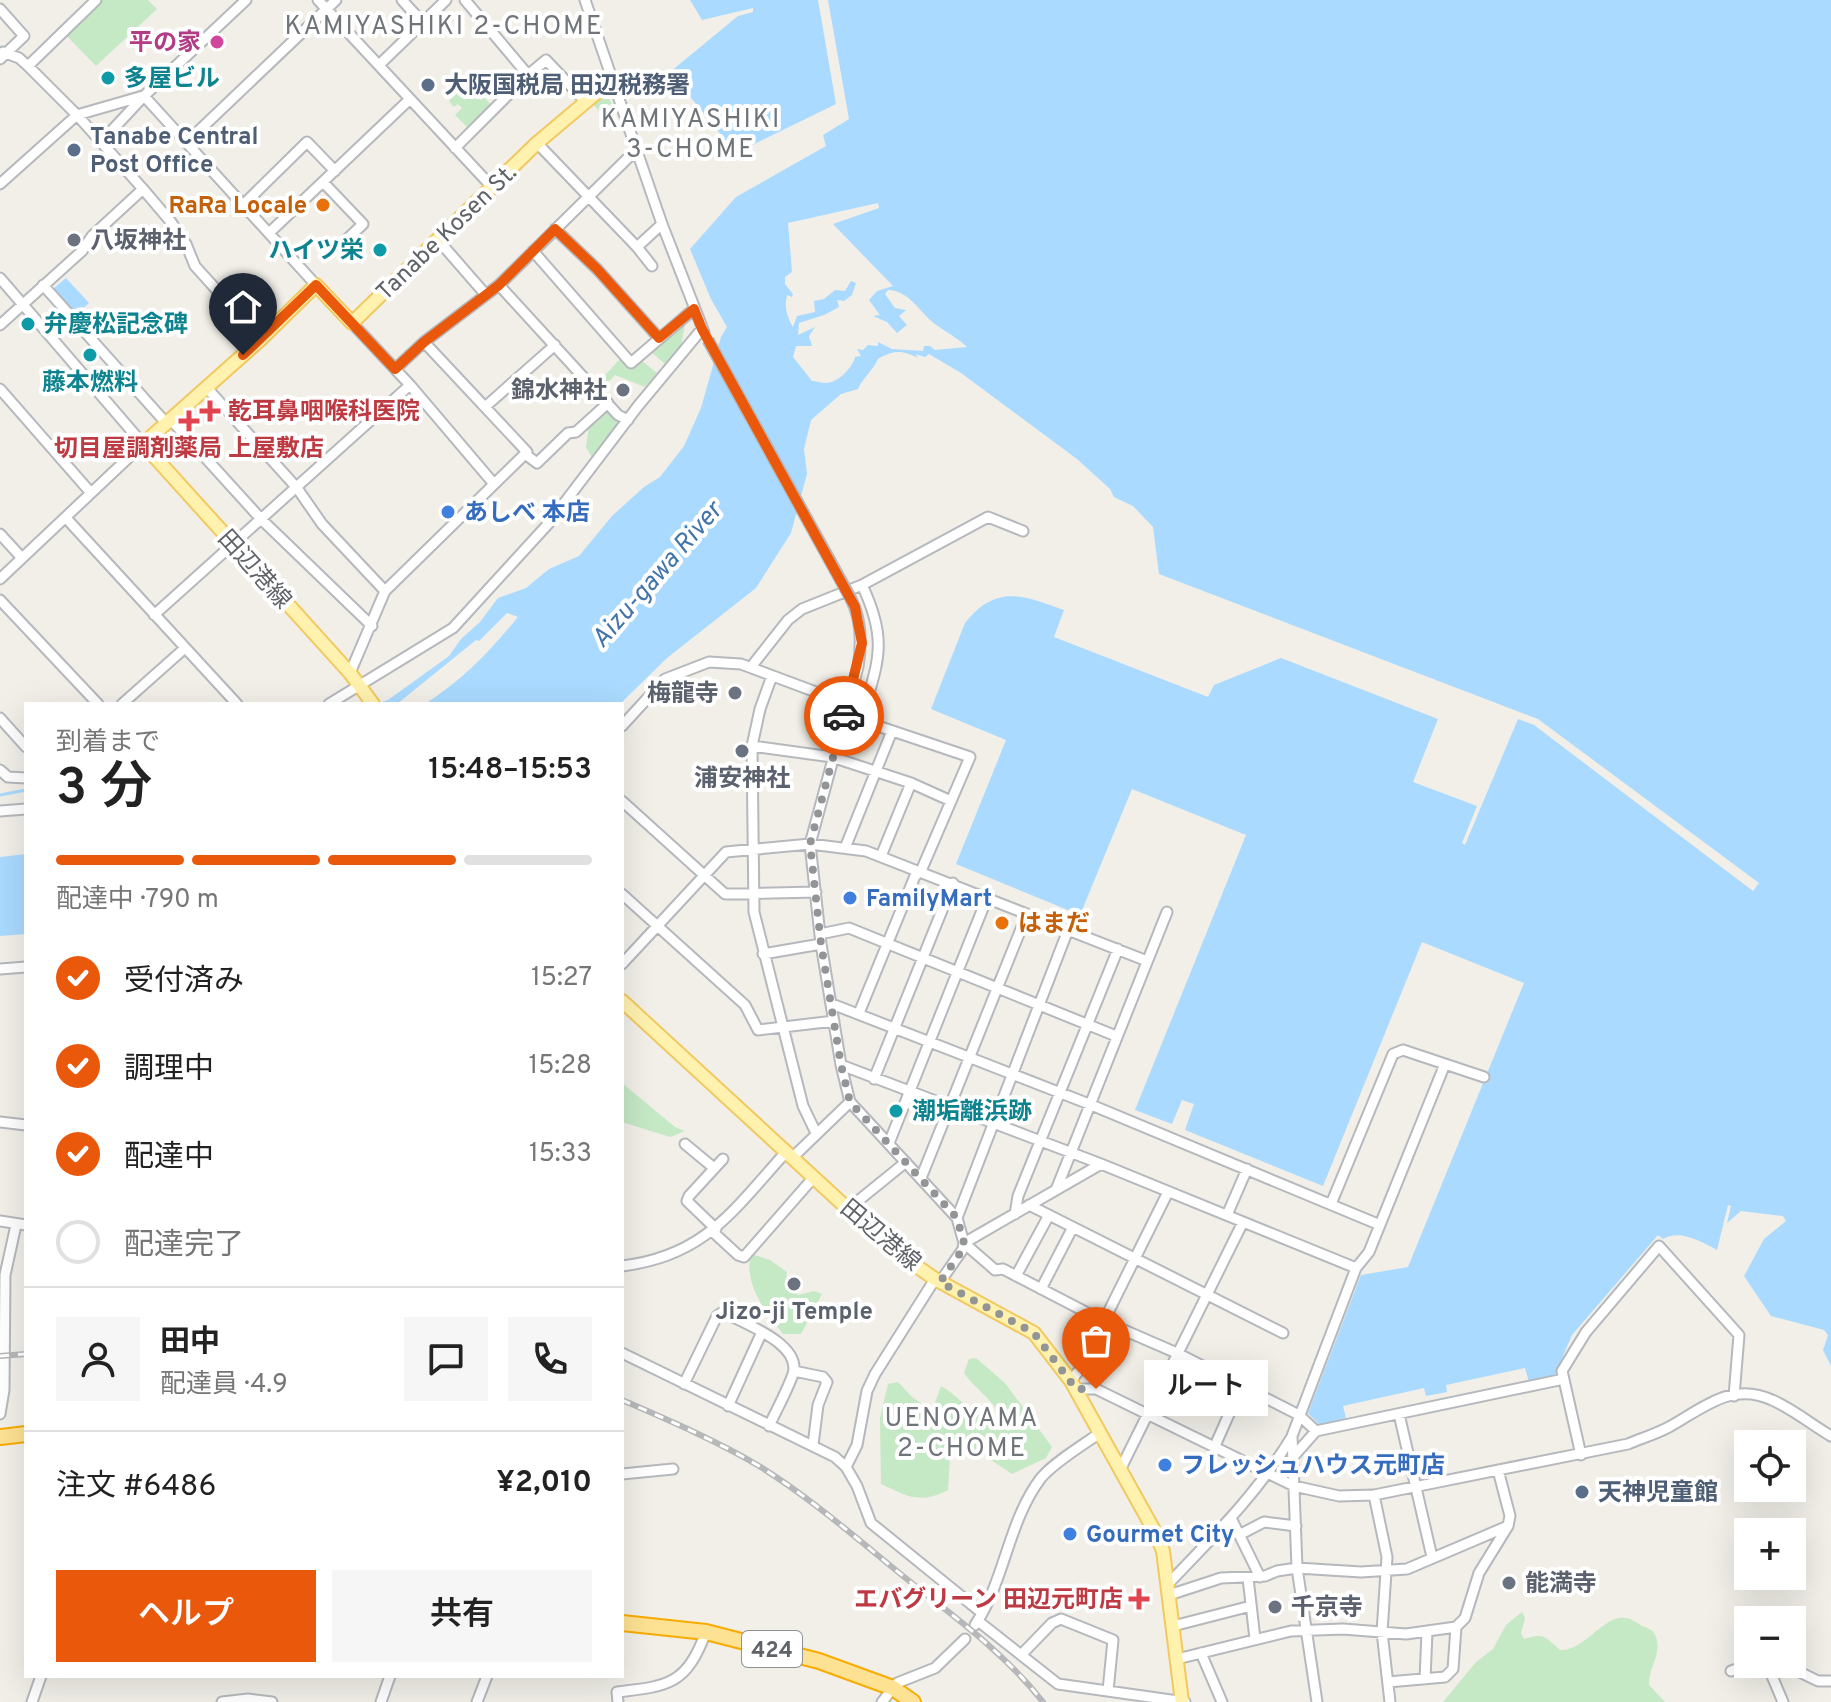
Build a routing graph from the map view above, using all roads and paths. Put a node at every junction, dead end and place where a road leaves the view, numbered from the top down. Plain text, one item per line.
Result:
1 (96, 0) edge
2 (246, 0) edge
3 (318, 0) edge
4 (336, 0) edge
5 (402, 0) edge
6 (446, 0) edge
7 (465, 0) edge
8 (585, 0) edge
9 (0, 9) edge
10 (326, 9) junction
11 (423, 23) junction
12 (2, 54) edge
13 (379, 65) junction
14 (28, 66) junction
15 (528, 75) junction
16 (613, 79) junction
17 (144, 96) junction
18 (410, 99) junction
19 (585, 101) junction
20 (77, 115) junction
21 (101, 142) junction
22 (187, 142) junction
23 (537, 143) junction
24 (455, 148) junction
25 (637, 149) junction
26 (335, 171) junction
27 (323, 182) junction
28 (0, 184) edge
29 (492, 187) junction
30 (143, 189) junction
31 (588, 197) junction
32 (244, 204) junction
33 (662, 224) junction
34 (555, 229) junction
35 (269, 233) junction
36 (439, 241) junction
37 (343, 243) dead end
38 (637, 247) junction
39 (533, 251) junction
40 (652, 266) dead end
41 (0, 278) edge
42 (43, 285) junction
43 (316, 285) junction
44 (499, 285) junction
45 (486, 295) junction
46 (22, 304) junction
47 (694, 309) junction
48 (352, 323) junction
49 (0, 325) edge
50 (702, 329) junction
51 (659, 338) junction
52 (261, 339) junction
53 (424, 342) junction
54 (555, 345) junction
55 (395, 369) junction
56 (410, 385) junction
57 (207, 388) junction
58 (0, 389) edge
59 (608, 403) junction
60 (485, 407) junction
61 (628, 420) junction
62 (169, 423) junction
63 (143, 444) junction
64 (525, 454) junction
65 (494, 484) junction
66 (297, 488) junction
67 (91, 493) junction
68 (66, 518) junction
69 (261, 519) junction
70 (1023, 531) dead end
71 (0, 534) edge
72 (233, 545) junction
73 (22, 558) junction
74 (0, 579) edge
75 (862, 585) junction
76 (385, 591) junction
77 (0, 600) edge
78 (154, 615) junction
79 (372, 626) junction
80 (185, 648) junction
81 (751, 667) junction
82 (350, 673) junction
83 (772, 676) junction
84 (367, 694) edge
85 (96, 702) edge
86 (124, 702) edge
87 (235, 702) edge
88 (337, 702) edge
89 (848, 704) junction
90 (845, 715) junction
91 (0, 718) edge
92 (861, 720) junction
93 (624, 724) edge
94 (892, 731) junction
95 (24, 745) edge
96 (752, 746) junction
97 (832, 757) junction
98 (0, 770) edge
99 (876, 772) junction
100 (24, 778) edge
101 (911, 783) junction
102 (951, 801) junction
103 (624, 803) edge
104 (24, 809) edge
105 (0, 811) edge
106 (810, 844) junction
107 (845, 848) junction
108 (752, 849) junction
109 (881, 856) junction
110 (921, 871) junction
111 (703, 875) junction
112 (953, 883) junction
113 (816, 892) junction
114 (754, 894) junction
115 (624, 896) edge
116 (987, 898) junction
117 (1167, 912) dead end
118 (1027, 914) junction
119 (657, 925) junction
120 (1068, 930) junction
121 (821, 939) junction
122 (888, 943) junction
123 (1118, 949) junction
124 (763, 954) junction
125 (923, 958) junction
126 (1147, 961) junction
127 (624, 962) edge
128 (24, 967) edge
129 (0, 969) edge
130 (957, 972) junction
131 (997, 989) junction
132 (624, 1003) edge
133 (832, 1004) junction
134 (1038, 1005) junction
135 (859, 1013) junction
136 (834, 1021) junction
137 (1088, 1025) junction
138 (783, 1027) junction
139 (893, 1028) junction
140 (1116, 1036) junction
141 (929, 1042) junction
142 (971, 1058) junction
143 (1445, 1064) junction
144 (841, 1065) junction
145 (1012, 1074) junction
146 (1484, 1077) dead end
147 (874, 1079) junction
148 (910, 1093) junction
149 (1060, 1093) junction
150 (850, 1102) junction
151 (1089, 1104) junction
152 (949, 1109) junction
153 (0, 1122) edge
154 (993, 1124) junction
155 (24, 1125) edge
156 (816, 1133) junction
157 (889, 1143) junction
158 (1040, 1143) junction
159 (685, 1144) dead end
160 (790, 1154) junction
161 (1069, 1154) junction
162 (723, 1159) dead end
163 (906, 1162) junction
164 (1101, 1164) junction
165 (714, 1168) junction
166 (1247, 1169) junction
167 (814, 1177) junction
168 (921, 1178) junction
169 (1056, 1190) junction
170 (1168, 1192) junction
171 (1331, 1204) junction
172 (1029, 1205) junction
173 (848, 1209) junction
174 (1015, 1214) junction
175 (1049, 1215) junction
176 (1227, 1215) junction
177 (957, 1218) junction
178 (0, 1221) edge
179 (1243, 1222) junction
180 (21, 1225) edge
181 (1380, 1225) junction
182 (1073, 1227) junction
183 (715, 1230) junction
184 (964, 1243) junction
185 (1135, 1259) junction
186 (624, 1266) edge
187 (1356, 1268) junction
188 (1016, 1276) junction
189 (938, 1280) junction
190 (1041, 1289) junction
191 (2, 1296) edge
192 (1208, 1296) junction
193 (1103, 1321) junction
194 (1283, 1333) dead end
195 (761, 1334) junction
196 (624, 1354) edge
197 (1179, 1354) junction
198 (794, 1371) junction
199 (1564, 1379) junction
200 (684, 1384) junction
201 (1074, 1385) junction
202 (1241, 1387) junction
203 (1734, 1396) junction
204 (728, 1406) junction
205 (0, 1414) edge
206 (1148, 1414) junction
207 (1399, 1414) junction
208 (1299, 1415) junction
209 (769, 1426) junction
210 (1316, 1431) junction
211 (1100, 1433) junction
212 (24, 1434) edge
213 (1292, 1436) junction
214 (1831, 1436) edge
215 (0, 1437) edge
216 (813, 1445) junction
217 (1214, 1448) junction
218 (1581, 1455) junction
219 (1293, 1457) junction
220 (846, 1467) junction
221 (673, 1469) dead end
222 (1120, 1470) junction
223 (1498, 1470) junction
224 (624, 1474) edge
225 (1269, 1474) junction
226 (1294, 1486) junction
227 (1417, 1486) junction
228 (1374, 1495) junction
229 (1231, 1518) junction
230 (1296, 1526) junction
231 (1508, 1526) junction
232 (1239, 1535) junction
233 (1432, 1557) junction
234 (1297, 1568) junction
235 (1387, 1571) junction
236 (1260, 1577) junction
237 (1248, 1578) junction
238 (1168, 1590) junction
239 (1251, 1606) junction
240 (978, 1620) junction
241 (624, 1623) edge
242 (1173, 1626) junction
243 (1456, 1627) junction
244 (1305, 1630) junction
245 (706, 1632) junction
246 (1382, 1632) junction
247 (1427, 1632) junction
248 (965, 1639) dead end
249 (1255, 1639) junction
250 (1201, 1653) junction
251 (1021, 1655) junction
252 (1177, 1659) junction
253 (1731, 1671) dead end
254 (1806, 1675) edge
255 (40, 1678) edge
256 (389, 1678) edge
257 (486, 1678) edge
258 (1425, 1679) junction
259 (1831, 1681) edge
260 (1388, 1682) junction
261 (893, 1688) junction
262 (1108, 1691) junction
263 (1313, 1701) edge
264 (32, 1702) edge
265 (222, 1702) edge
266 (272, 1702) edge
267 (381, 1702) edge
268 (477, 1702) edge
269 (618, 1702) edge
270 (882, 1702) edge
271 (913, 1702) edge
272 (1183, 1702) edge
273 (1222, 1702) edge
274 (1390, 1702) edge
275 (1783, 1702) edge

1 - 14 street
2 - 17 street
3 - 10 street
4 - 10 street
5 - 11 street
6 - 11 street
7 - 15 street
8 - 16 street
9 - 12 street
10 - 13 street
10 - 22 street
11 - 13 street
12 - 14 street
13 - 18 street
14 - 20 street
15 - 19 street
15 - 24 street
16 - 19 main road, Tanabe Kosen St.
16 - 25 street
17 - 20 street
17 - 21 street
17 - 22 street
18 - 24 street
18 - 26 street
19 - 23 main road, Tanabe Kosen St.
20 - 21 street
20 - 28 street
21 - 30 street
22 - 32 street
23 - 29 main road, Tanabe Kosen St.
23 - 31 street
24 - 29 street
25 - 31 street
25 - 33 street
26 - 27 street
26 - 32 street
27 - 35 street
27 - 37 street
29 - 36 main road, Tanabe Kosen St.
30 - 42 street
30 - 52 street
31 - 34 street
31 - 38 street
32 - 35 street
33 - 38 street
33 - 47 street
34 - 39 street
34 - 51 street
35 - 43 street
36 - 45 street
36 - 48 main road, Tanabe Kosen St.
38 - 40 street
39 - 44 street
39 - 51 street
41 - 46 street
42 - 46 street
42 - 62 street
43 - 48 main road
43 - 52 main road
44 - 45 street
44 - 54 street
45 - 53 street
46 - 49 street
46 - 63 street
47 - 50 street
47 - 51 street
48 - 55 street
50 - 61 street
50 - 89 street, bridge
52 - 57 main road
53 - 55 street
53 - 60 street
54 - 59 street
54 - 60 street
55 - 56 street
56 - 65 street
56 - 66 street
57 - 62 main road
57 - 66 street
58 - 67 street
59 - 61 street
59 - 64 street
60 - 64 street
61 - 84 street
62 - 63 main road
62 - 69 street
63 - 67 street
63 - 72 main road, 田辺港線
64 - 65 street
65 - 76 street
66 - 69 street
66 - 76 street
67 - 68 street
68 - 73 street
68 - 78 street
69 - 72 street
69 - 79 street
70 - 75 street
71 - 73 street
72 - 78 street
72 - 82 main road, 田辺港線
73 - 74 street
75 - 81 street
75 - 92 street
76 - 79 street
77 - 85 street
78 - 80 street
79 - 82 street
80 - 86 street
80 - 87 street
81 - 83 street
81 - 93 street
82 - 84 main road, 田辺港線
83 - 89 street
83 - 96 street
84 - 88 street
89 - 90 street
90 - 92 street
90 - 97 street
91 - 95 street
92 - 94 street
94 - 99 street
94 - 102 street
96 - 97 street
96 - 108 street
97 - 99 street
97 - 106 street
98 - 100 street
99 - 101 street
99 - 107 street
101 - 102 street
101 - 109 street
102 - 110 street
103 - 111 street
104 - 105 street
106 - 107 street
106 - 108 street
106 - 113 street
107 - 109 street
108 - 111 street
108 - 114 street
109 - 110 street
110 - 112 street
110 - 122 street
111 - 114 street
111 - 119 street
112 - 116 street
112 - 125 street
113 - 114 street
113 - 121 street
114 - 124 street
115 - 119 street
116 - 118 street
116 - 130 street
117 - 126 street
118 - 120 street
118 - 131 street
119 - 127 street
119 - 138 street
120 - 123 street
120 - 134 street
121 - 122 street
121 - 124 street
121 - 133 street
122 - 125 street
122 - 135 street
123 - 126 street
123 - 137 street
124 - 138 street
125 - 130 street
125 - 139 street
126 - 140 street
128 - 129 street
130 - 131 street
130 - 141 street
131 - 134 street
131 - 142 street
132 - 160 main road, 田辺港線
133 - 135 street
133 - 136 street
134 - 137 street
134 - 145 street
135 - 139 street
136 - 138 street
136 - 144 street
137 - 140 street
137 - 149 street
138 - 156 street
139 - 141 street
139 - 147 street
140 - 151 street
141 - 142 street
141 - 148 street
142 - 145 street
142 - 152 street
143 - 146 street
143 - 171 street
143 - 181 street
144 - 147 street
144 - 150 street
145 - 149 street
145 - 154 street
147 - 148 street
148 - 152 street
148 - 157 street
149 - 151 street
149 - 158 street
150 - 156 street
150 - 157 street
151 - 161 street
151 - 166 street
152 - 154 street
152 - 168 street
153 - 155 street
154 - 158 street
154 - 177 street
156 - 160 street
157 - 163 street
158 - 161 street
158 - 174 street
159 - 165 street
160 - 167 main road, 田辺港線
160 - 183 street
161 - 164 street
161 - 169 street
162 - 165 street
163 - 168 street
163 - 173 street
164 - 169 street
164 - 170 street
165 - 183 street
166 - 171 street
166 - 176 street
167 - 173 main road, 田辺港線
167 - 183 street
168 - 177 street
169 - 172 street
170 - 176 street
170 - 185 street
171 - 181 street
172 - 174 street
172 - 175 street
173 - 189 main road, 田辺港線
174 - 184 street
175 - 182 street
175 - 188 street
176 - 179 street
177 - 184 street
178 - 180 street
179 - 187 street
179 - 192 street
180 - 191 street
181 - 187 street
182 - 185 street
182 - 190 street
183 - 186 street
184 - 188 street
184 - 189 street
185 - 192 street
185 - 193 street
187 - 208 street
188 - 190 street
189 - 201 main road, 田辺港線
189 - 220 street
190 - 193 street
191 - 205 street
192 - 194 street
192 - 197 street
193 - 197 street
193 - 201 street
195 - 198 street
195 - 200 street
195 - 204 street
196 - 200 street
197 - 202 street
197 - 206 street
198 - 209 street
198 - 216 street
199 - 203 street
199 - 207 street
199 - 218 street
200 - 204 street
201 - 206 street
201 - 211 main road, 田辺港線
202 - 208 street
202 - 217 street
203 - 214 street
203 - 218 street
204 - 209 street
206 - 217 street
206 - 222 street
207 - 210 street
207 - 227 street
208 - 210 street
208 - 213 street
209 - 216 street
210 - 219 street
211 - 222 main road, 田辺港線
211 - 240 street
212 - 215 highway
213 - 219 street
213 - 225 street
216 - 220 street
217 - 225 street
218 - 223 street
219 - 226 street
220 - 240 street
221 - 224 street
222 - 238 main road, 田辺港線
223 - 227 street
223 - 231 street
225 - 226 street
225 - 229 street
226 - 228 street
226 - 230 street
227 - 228 street
227 - 233 street
228 - 235 street
229 - 232 street
229 - 238 street
230 - 232 street
230 - 234 street
231 - 233 street
231 - 243 street
232 - 236 street
233 - 235 street
234 - 235 street
234 - 236 street
234 - 244 street
235 - 246 street
236 - 237 street
237 - 238 street
237 - 239 street
238 - 242 main road, 田辺港線
239 - 242 street
239 - 249 street
240 - 251 street
241 - 245 highway, 424
242 - 252 main road, 田辺港線
243 - 247 street
243 - 258 street
244 - 246 street
244 - 249 street
244 - 263 street
245 - 261 highway, 424
245 - 269 street
246 - 247 street
246 - 260 street
247 - 258 street
248 - 261 street
249 - 250 street
250 - 252 street
250 - 273 street
251 - 262 street
251 - 262 street
252 - 272 main road, 田辺港線
253 - 275 street
254 - 259 street
255 - 264 street
256 - 267 street
257 - 268 street
258 - 260 street
260 - 274 street
261 - 270 street
261 - 271 highway, 424
262 - 272 street
265 - 266 street

